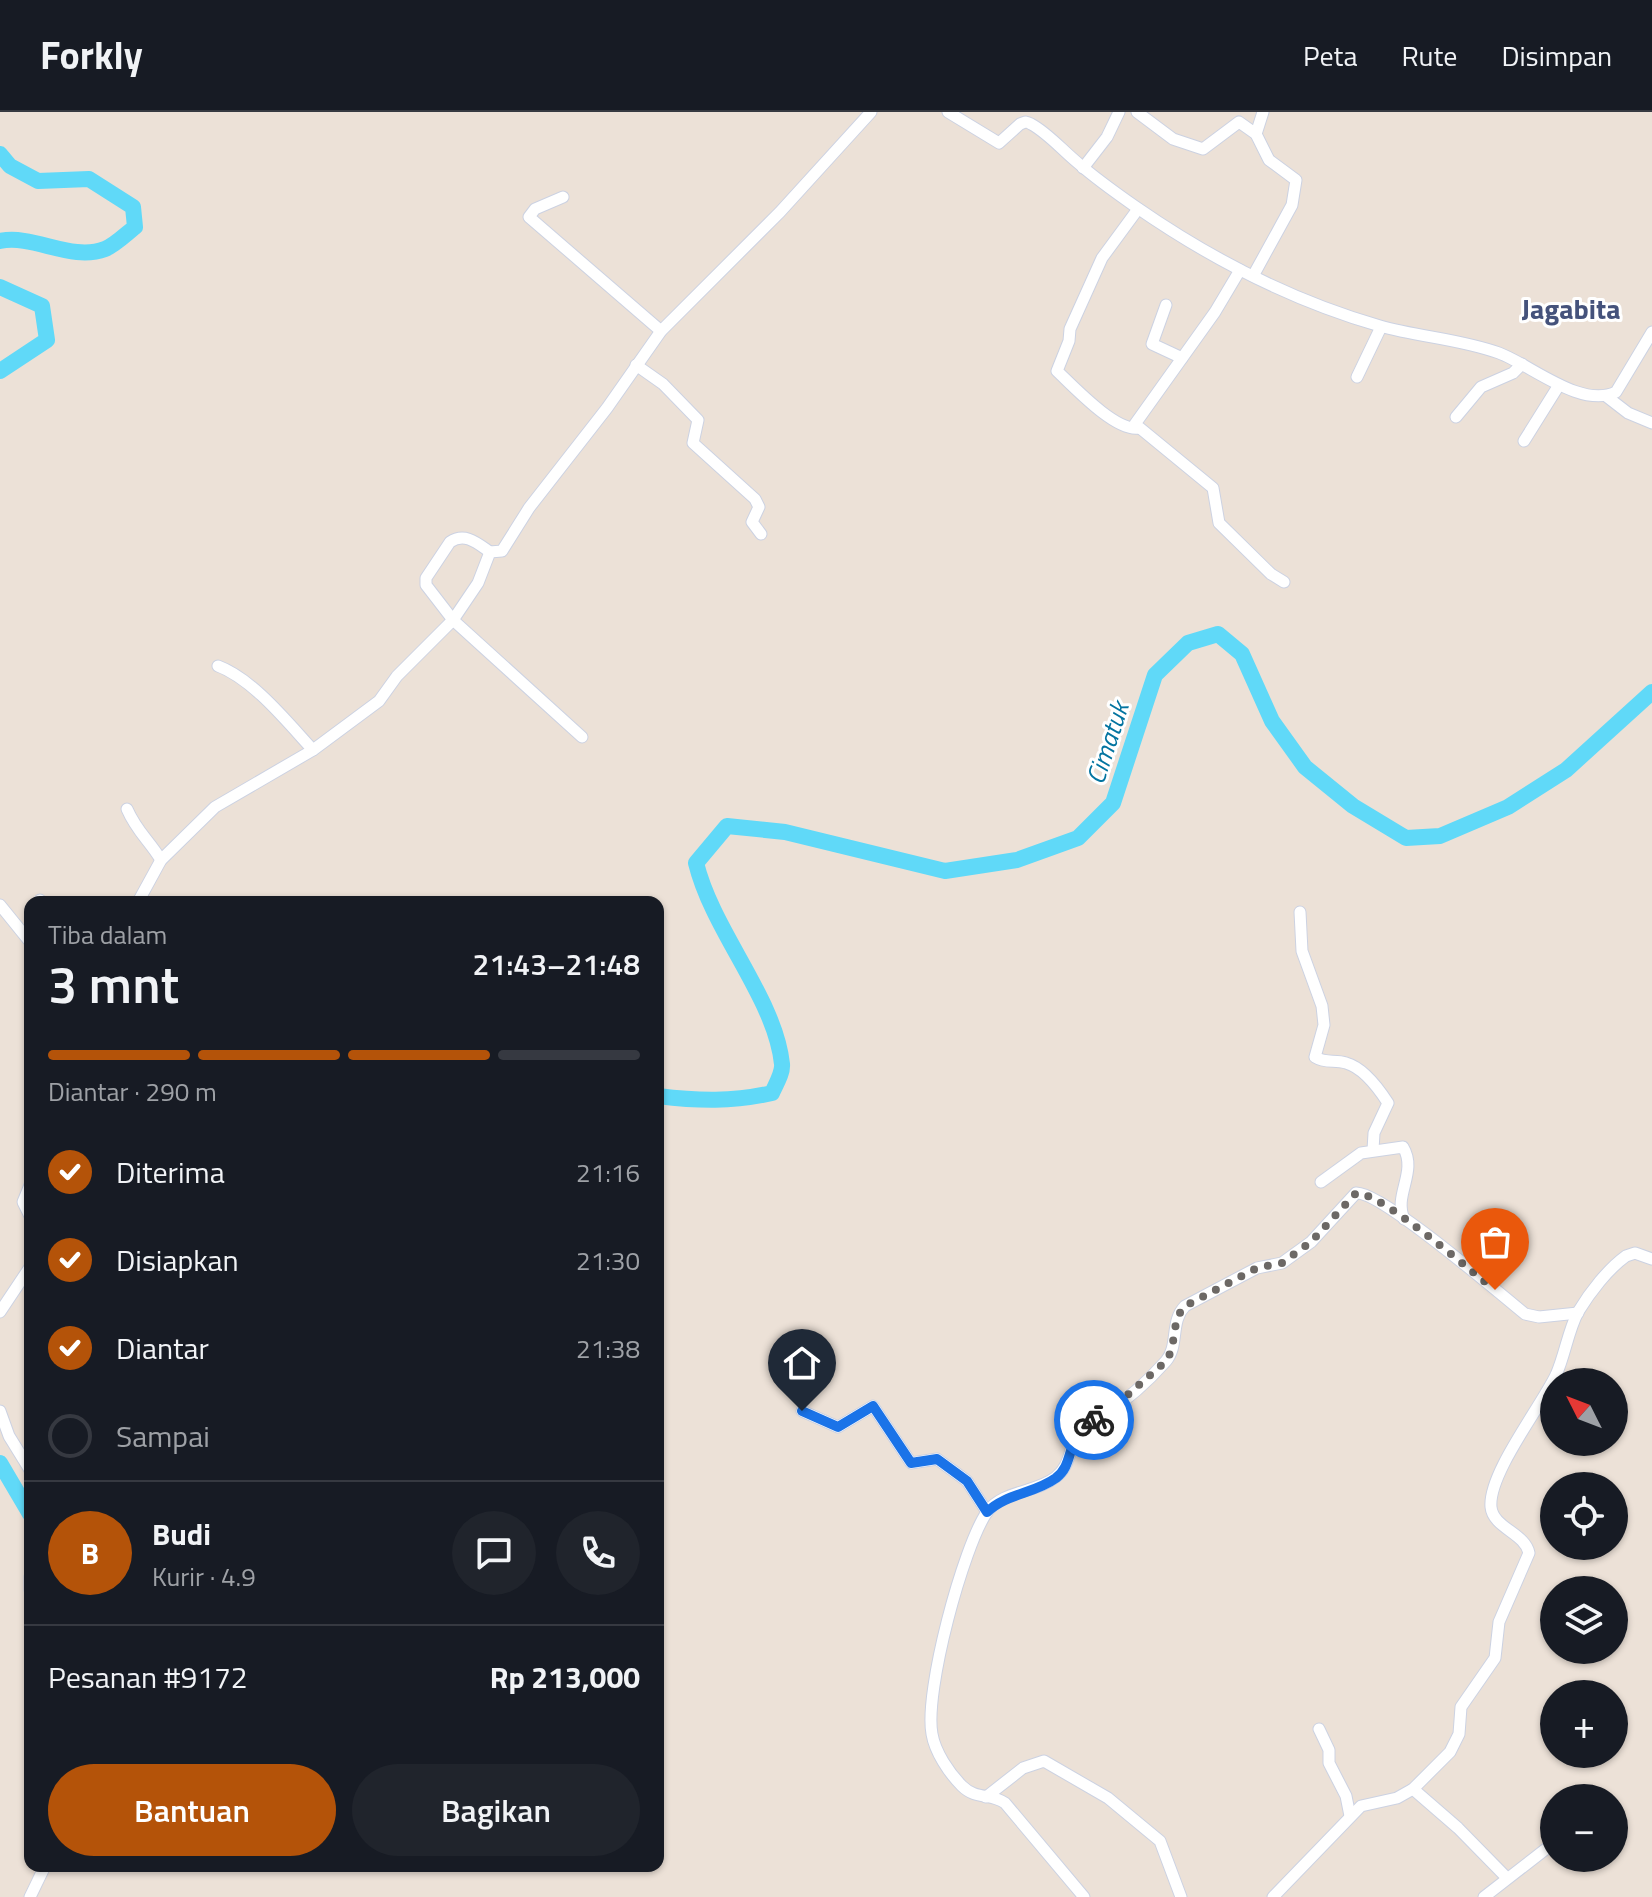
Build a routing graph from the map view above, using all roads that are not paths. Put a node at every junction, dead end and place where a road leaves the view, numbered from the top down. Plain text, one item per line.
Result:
1 (871, 112) edge
2 (948, 112) edge
3 (1119, 112) edge
4 (1137, 112) edge
5 (1263, 112) edge
6 (1256, 134) junction
7 (1083, 168) junction
8 (563, 197) dead end
9 (1138, 209) junction
10 (1240, 270) junction
11 (1253, 276) junction
12 (1166, 305) dead end
13 (1381, 327) junction
14 (661, 331) junction
15 (1652, 332) edge
16 (1182, 358) junction
17 (1522, 364) junction
18 (636, 365) junction
19 (1357, 377) dead end
20 (1559, 385) junction
21 (1606, 396) junction
22 (1456, 417) dead end
23 (1652, 423) edge
24 (1138, 428) junction
25 (1524, 441) dead end
26 (761, 534) dead end
27 (490, 552) junction
28 (1284, 582) dead end
29 (453, 620) junction
30 (218, 666) dead end
31 (582, 737) dead end
32 (313, 750) junction
33 (127, 809) dead end
34 (161, 860) junction
35 (141, 896) edge
36 (0, 905) edge
37 (1300, 912) dead end
38 (24, 933) edge
39 (1373, 1150) junction
40 (1321, 1182) dead end
41 (1405, 1219) junction
42 (1652, 1259) edge
43 (24, 1276) edge
44 (0, 1312) edge
45 (1578, 1313) junction
46 (0, 1411) edge
47 (802, 1411) dead end
48 (24, 1460) edge
49 (987, 1512) junction
50 (1319, 1729) dead end
51 (1413, 1789) junction
52 (985, 1798) junction
53 (1350, 1816) junction
54 (1540, 1853) edge
55 (42, 1872) edge
56 (1507, 1878) junction
57 (30, 1897) edge
58 (1084, 1897) edge
59 (1181, 1897) edge
60 (1273, 1897) edge
61 (1484, 1897) edge

1 - 14 street
2 - 7 street
3 - 7 street
4 - 6 street
5 - 6 street
6 - 11 street
7 - 9 street
8 - 14 street
9 - 10 street
9 - 24 street
10 - 11 street
10 - 16 street
11 - 13 street
12 - 16 street
13 - 17 street
13 - 19 street
14 - 18 street
15 - 21 street
16 - 24 street
17 - 20 street
17 - 22 street
18 - 26 street
18 - 27 street
20 - 21 street
20 - 25 street
21 - 23 street
24 - 28 street
27 - 29 street
27 - 29 street
29 - 31 street
29 - 32 street
30 - 32 street
32 - 34 street
33 - 34 street
34 - 35 street
36 - 38 street
37 - 39 street
39 - 40 street
39 - 41 street
41 - 45 street
41 - 49 street
42 - 45 street
43 - 44 street
45 - 51 street
46 - 48 street
47 - 49 street
49 - 52 street
50 - 53 street
51 - 53 street
51 - 56 street
52 - 58 street
52 - 59 street
53 - 60 street
54 - 56 street
55 - 57 street
56 - 61 street

